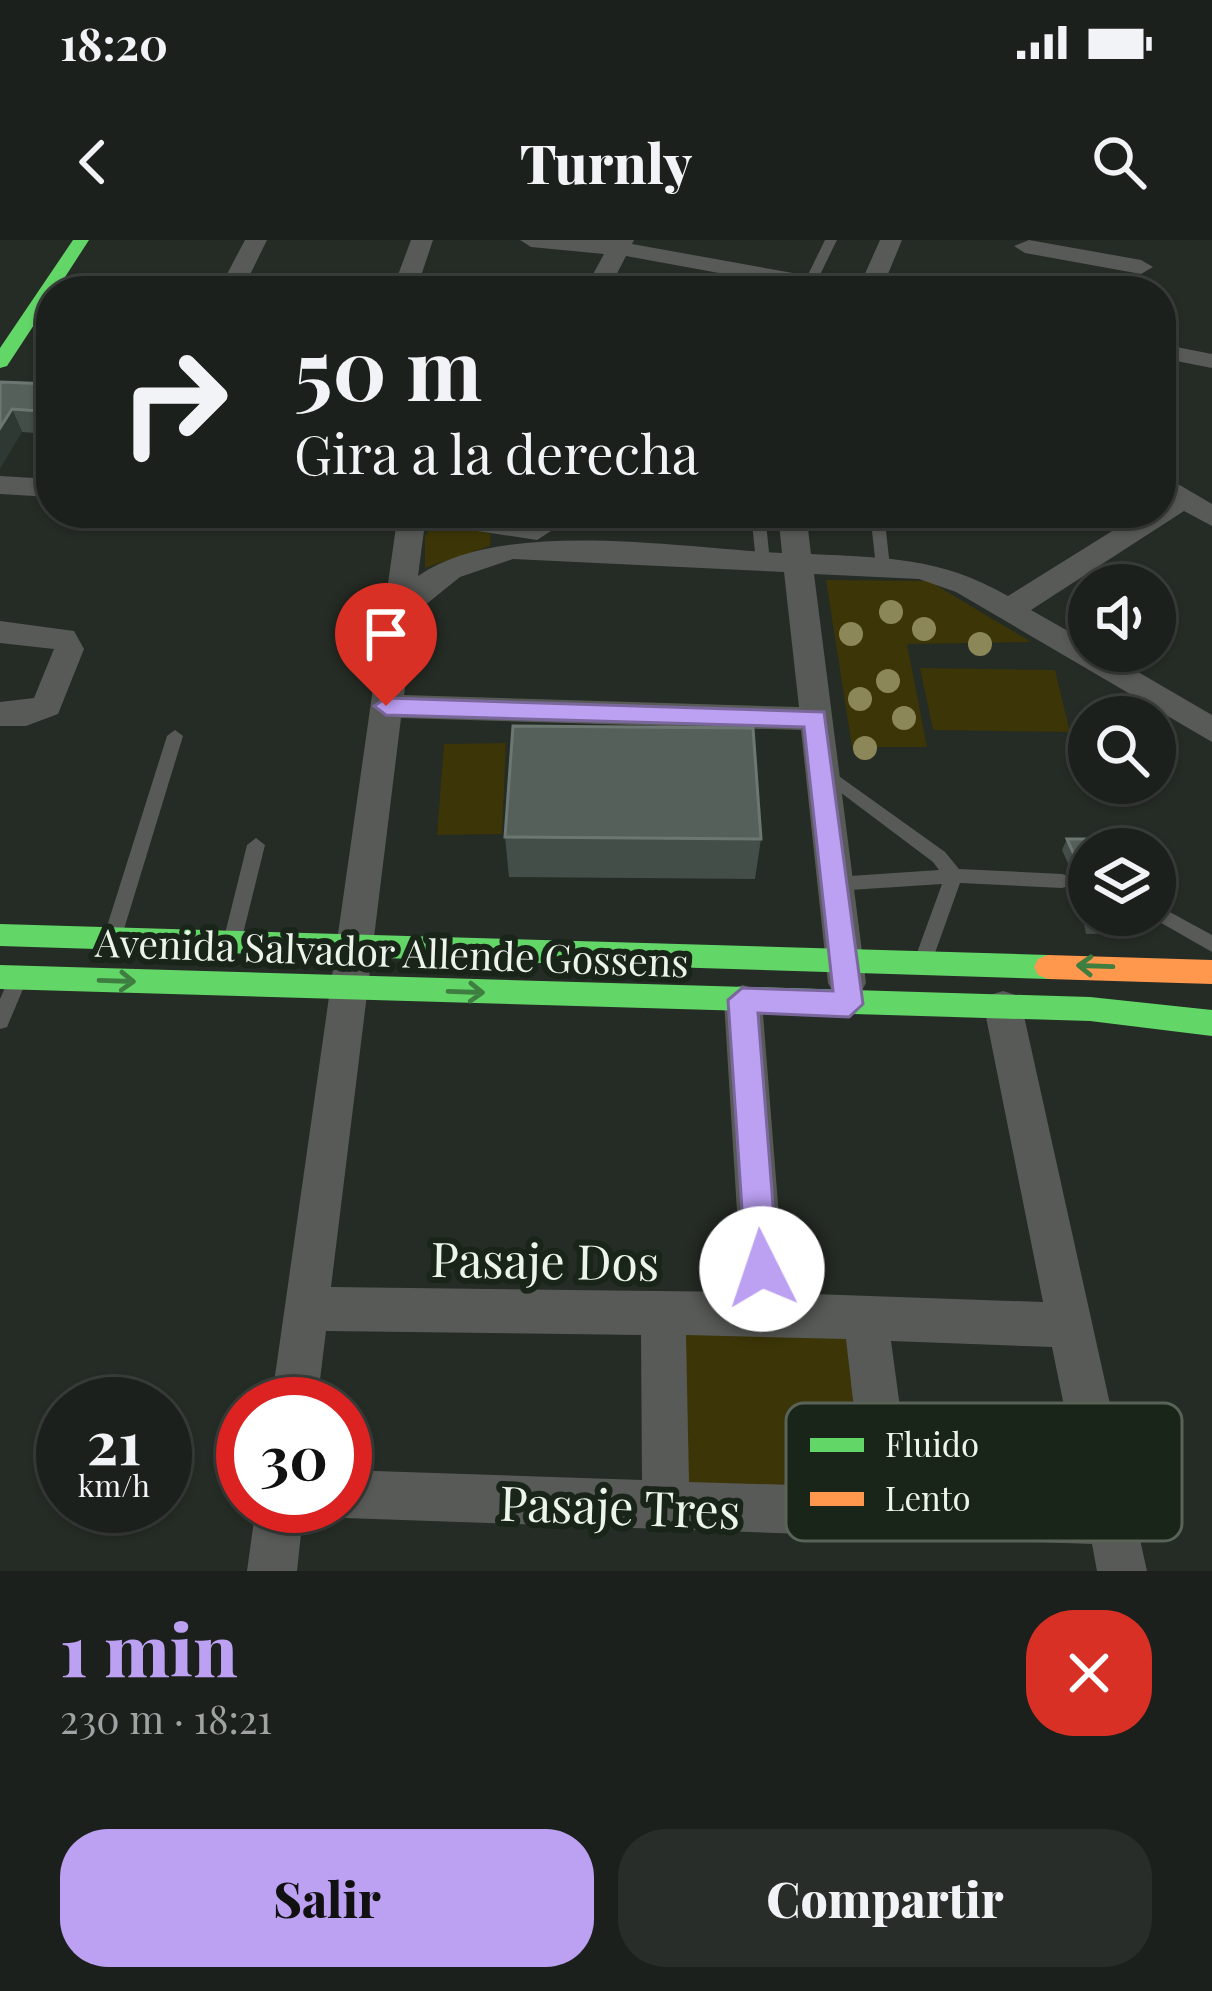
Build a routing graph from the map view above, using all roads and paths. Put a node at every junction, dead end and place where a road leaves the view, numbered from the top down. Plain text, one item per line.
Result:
1 (81, 240) edge
2 (256, 240) edge
3 (422, 240) edge
4 (531, 240) edge
5 (831, 240) edge
6 (892, 240) edge
7 (1148, 240) edge
8 (607, 243) edge
9 (1025, 246) dead end
10 (57, 276) edge
11 (238, 276) edge
12 (409, 276) edge
13 (596, 276) edge
14 (757, 276) edge
15 (813, 276) edge
16 (875, 276) edge
17 (1127, 276) edge
18 (1138, 276) edge
19 (36, 308) edge
20 (1176, 354) edge
21 (1212, 361) edge
22 (0, 362) edge
23 (0, 485) edge
24 (36, 487) edge
25 (1176, 494) edge
26 (1212, 517) edge
27 (412, 528) edge
28 (760, 528) edge
29 (793, 528) edge
30 (879, 528) edge
31 (1122, 528) edge
32 (537, 531) edge
33 (763, 562) junction
34 (797, 564) junction
35 (883, 567) junction
36 (1008, 610) junction
37 (399, 612) junction
38 (0, 632) edge
39 (386, 706) junction
40 (0, 714) edge
41 (816, 718) junction
42 (1212, 730) edge
43 (175, 736) dead end
44 (822, 770) junction
45 (256, 845) dead end
46 (954, 876) junction
47 (1062, 881) dead end
48 (835, 884) junction
49 (1176, 923) edge
50 (0, 935) edge
51 (112, 938) junction
52 (232, 942) junction
53 (1212, 944) edge
54 (355, 946) junction
55 (844, 960) junction
56 (923, 962) junction
57 (1212, 972) edge
58 (9, 978) edge
59 (349, 988) junction
60 (742, 1000) junction
61 (849, 1004) junction
62 (1003, 1007) junction
63 (0, 1021) edge
64 (1212, 1023) edge
65 (306, 1309) junction
66 (765, 1314) junction
67 (663, 1315) junction
68 (866, 1318) junction
69 (1070, 1325) junction
70 (297, 1377) edge
71 (876, 1403) edge
72 (1086, 1403) edge
73 (372, 1495) edge
74 (666, 1507) junction
75 (786, 1511) edge
76 (277, 1533) edge
77 (1116, 1541) edge
78 (272, 1571) edge
79 (1122, 1571) edge

1 - 10 main road
2 - 11 street
3 - 12 street
4 - 8 street
5 - 15 lane
6 - 16 street
7 - 18 street
8 - 13 street
8 - 14 street
9 - 17 street
19 - 22 main road
20 - 21 street
23 - 24 street
25 - 26 street
27 - 37 street
28 - 33 lane
29 - 34 street
30 - 35 lane
31 - 36 street
32 - 33 street
32 - 37 street
33 - 34 street
34 - 35 street
34 - 41 street
35 - 36 street
36 - 42 street
37 - 39 street
38 - 40 street
39 - 41 street
39 - 54 street
41 - 44 street
43 - 51 lane
44 - 46 lane
44 - 48 street
45 - 52 lane
46 - 47 lane
46 - 48 lane
46 - 56 lane
48 - 55 street
49 - 53 lane
50 - 51 main road, Avenida Salvador Allende Gossens
51 - 52 main road, Avenida Salvador Allende Gossens
52 - 54 main road, Avenida Salvador Allende Gossens
54 - 55 main road, Avenida Salvador Allende Gossens
54 - 59 street
55 - 56 main road, Avenida Salvador Allende Gossens
55 - 61 street
57 -> 56 main road, Avenida Salvador Allende Gossens
58 -> 59 main road, Avenida Salvador Allende Gossens
58 - 63 lane
59 -> 60 main road, Avenida Salvador Allende Gossens
59 - 65 street
60 - 61 main road, Avenida Salvador Allende Gossens
60 - 66 street
61 - 62 main road, Avenida Salvador Allende Gossens
62 - 64 main road, Avenida Salvador Allende Gossens
62 - 69 street
65 - 67 street, Pasaje Dos
65 - 70 street
66 - 67 street, Pasaje Dos
66 - 68 street, Pasaje Dos
67 - 74 street
68 - 69 street, Pasaje Dos
68 - 71 street
69 - 72 street
73 - 74 street, Pasaje Tres
74 - 75 street, Pasaje Tres
76 - 78 street
77 - 79 street

